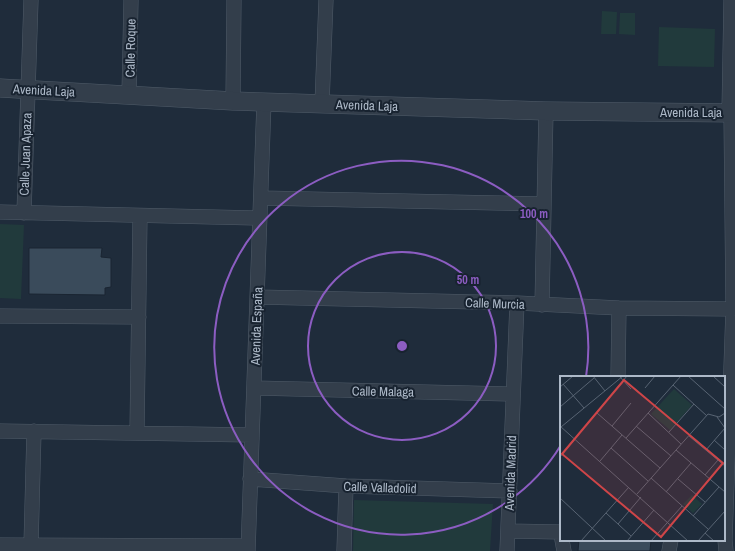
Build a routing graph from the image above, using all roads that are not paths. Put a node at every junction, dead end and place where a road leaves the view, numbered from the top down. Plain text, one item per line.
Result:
1 (31, 0) edge
2 (131, 0) edge
3 (234, 0) edge
4 (326, 0) edge
5 (733, 0) edge
6 (0, 88) edge
7 (28, 89) junction
8 (129, 95) junction
9 (233, 101) junction
10 (264, 102) junction
11 (322, 104) junction
12 (546, 111) junction
13 (733, 113) edge
14 (261, 198) junction
15 (544, 204) junction
16 (0, 212) edge
17 (24, 213) junction
18 (140, 216) junction
19 (260, 218) junction
20 (257, 297) junction
21 (517, 303) junction
22 (542, 305) junction
23 (619, 308) junction
24 (733, 309) junction
25 (0, 316) edge
26 (139, 317) junction
27 (618, 376) edge
28 (254, 388) junction
29 (512, 394) junction
30 (0, 431) edge
31 (34, 432) junction
32 (137, 433) junction
33 (252, 435) junction
34 (250, 479) junction
35 (346, 486) junction
36 (510, 491) junction
37 (508, 531) junction
38 (560, 531) edge
39 (562, 541) edge
40 (671, 541) edge
41 (728, 543) edge
42 (0, 545) edge
43 (30, 545) junction
44 (125, 548) edge
45 (248, 548) edge
46 (344, 551) edge
47 (507, 551) edge
48 (564, 551) edge
49 (669, 551) edge

1 - 7 street, Calle Juan Apaza
2 - 8 street, Calle Roque
3 - 9 street
4 - 11 street
5 - 13 street
6 - 7 street, Avenida Laja
7 - 8 street, Avenida Laja
7 - 17 street, Calle Juan Apaza
8 - 9 street, Avenida Laja
9 - 10 street, Avenida Laja
10 - 11 street, Avenida Laja
10 - 14 street, Avenida España
11 - 12 street, Avenida Laja
12 - 13 street, Avenida Laja
12 - 15 street
13 - 24 street
14 - 15 street
14 - 19 street, Avenida España
15 - 22 street
16 - 17 street
17 - 18 street
18 - 19 street
18 - 26 street
19 - 20 street, Avenida España
20 - 21 street, Calle Murcia
20 - 28 street, Avenida España
21 - 22 street, Calle Murcia
21 - 29 street, Avenida Madrid
22 - 23 street, Calle Murcia
23 - 24 street, Calle Murcia
23 - 27 street
24 - 41 street
25 - 26 street
26 - 32 street
28 - 29 street, Calle Malaga
28 - 33 street, Avenida España
29 - 36 street, Avenida Madrid
30 - 31 street
31 - 32 street
31 - 43 street
32 - 33 street
33 - 34 street, Avenida España
34 - 35 street, Calle Valladolid
34 - 45 street, Avenida España
35 - 36 street, Calle Valladolid
35 - 46 street
36 - 37 street, Avenida Madrid
37 - 38 street
37 - 47 street, Avenida Madrid
39 - 48 street
40 - 49 street
42 - 43 street
43 - 44 street
44 - 45 street

